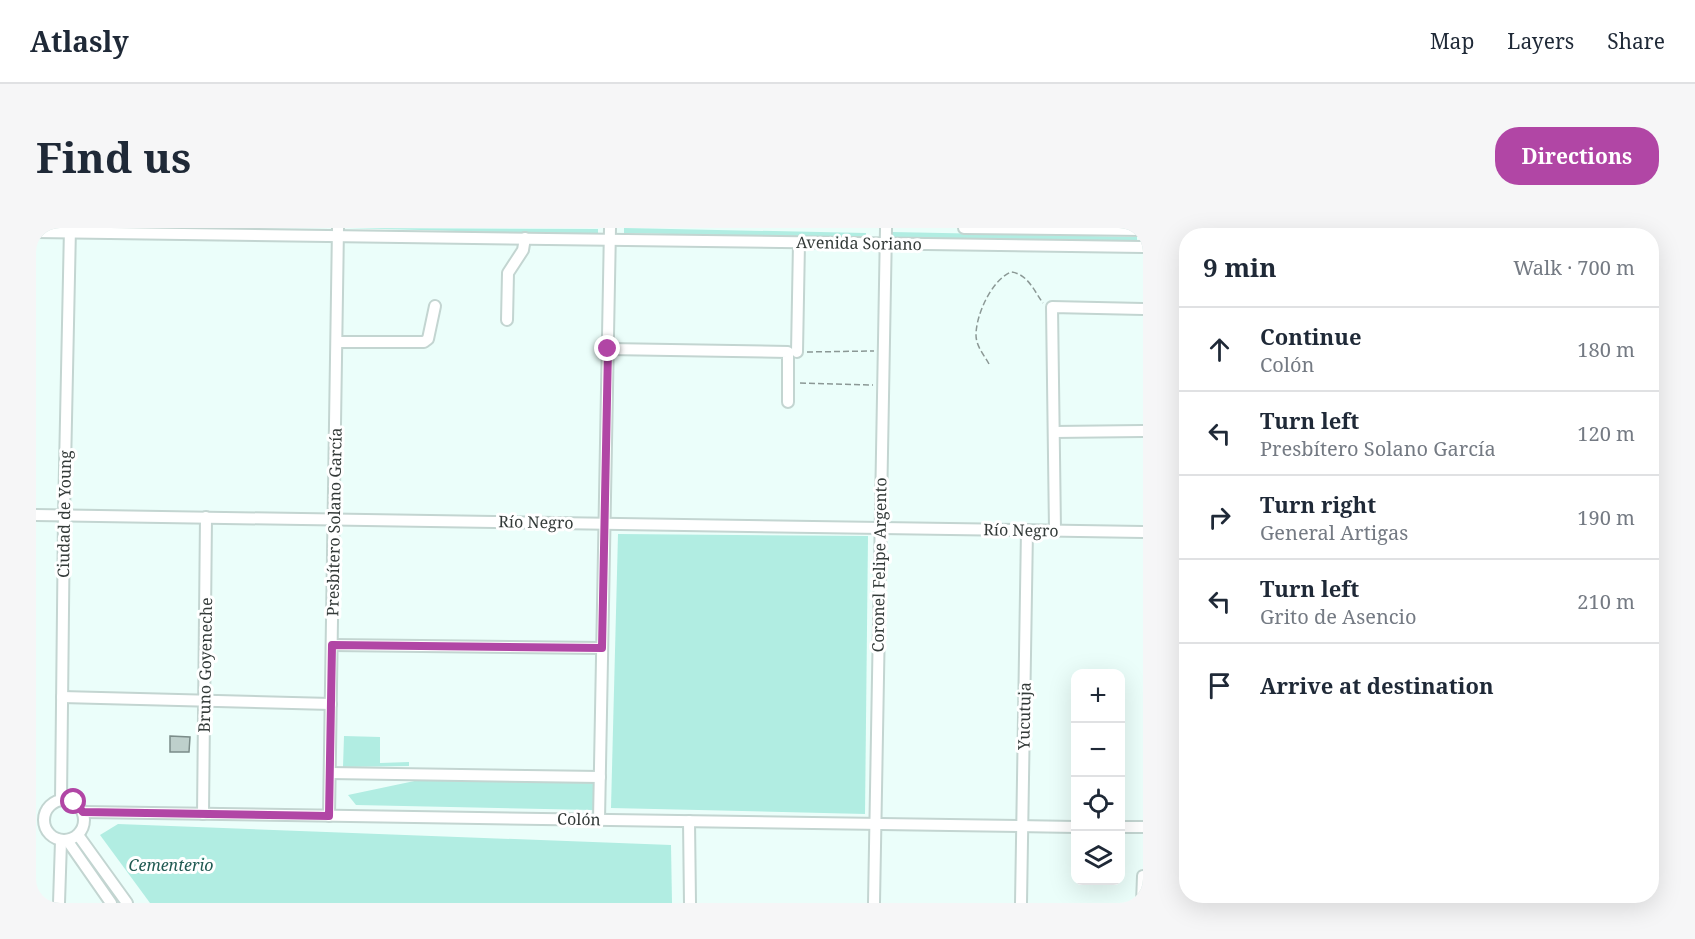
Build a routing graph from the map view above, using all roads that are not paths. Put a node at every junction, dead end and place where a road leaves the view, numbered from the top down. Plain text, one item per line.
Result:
1 (886, 228) edge
2 (964, 228) edge
3 (70, 230) edge
4 (1143, 230) edge
5 (36, 232) edge
6 (338, 232) edge
7 (609, 233) edge
8 (525, 237) junction
9 (799, 243) junction
10 (886, 243) junction
11 (1143, 247) edge
12 (435, 306) dead end
13 (1143, 309) edge
14 (507, 320) dead end
15 (337, 342) junction
16 (608, 349) junction
17 (797, 352) road end
18 (788, 402) dead end
19 (1143, 431) edge
20 (1054, 432) junction
21 (36, 515) edge
22 (64, 516) junction
23 (206, 517) junction
24 (334, 520) junction
25 (604, 523) junction
26 (879, 526) junction
27 (1027, 530) junction
28 (1055, 530) junction
29 (1143, 532) edge
30 (332, 645) junction
31 (602, 648) junction
32 (62, 696) junction
33 (204, 701) junction
34 (331, 704) junction
35 (330, 773) junction
36 (600, 777) junction
37 (62, 800) junction
38 (41, 810) edge
39 (83, 812) junction
40 (203, 814) junction
41 (329, 816) junction
42 (599, 819) junction
43 (689, 821) junction
44 (876, 824) junction
45 (1022, 826) junction
46 (1071, 826) edge
47 (1125, 827) edge
48 (1143, 828) edge
49 (78, 835) junction
50 (64, 840) junction
51 (1143, 876) edge
52 (59, 903) edge
53 (111, 903) edge
54 (127, 903) edge
55 (690, 903) edge
56 (874, 903) edge
57 (1021, 903) edge
58 (1142, 903) edge

1 - 10 street, Coronel Felipe Argento
2 - 4 street
3 - 5 street, Avenida Soriano
3 - 6 street, Avenida Soriano
3 - 22 street, Ciudad de Young
6 - 8 street, Avenida Soriano
6 - 15 street, Presbítero Solano García
7 - 8 street, Avenida Soriano
7 - 9 street, Avenida Soriano
7 - 16 street
8 - 14 street
9 - 10 street, Avenida Soriano
9 - 17 street
10 - 11 street, Avenida Soriano
10 - 26 street, Coronel Felipe Argento
12 - 15 street
13 - 20 street
15 - 24 street, Presbítero Solano García
16 - 18 street
16 - 25 street
19 - 20 street
20 - 28 street
21 - 22 street, Río Negro
22 - 23 street, Río Negro
22 - 32 street, Ciudad de Young
23 - 24 street, Río Negro
23 - 33 street, Bruno Goyeneche
24 - 25 street, Río Negro
24 - 30 street, Presbítero Solano García
25 - 26 street, Río Negro
25 - 31 street
26 - 27 street, Río Negro
26 - 44 street, Coronel Felipe Argento
27 - 28 street, Río Negro
27 - 45 street, Yucutuja
28 - 29 street, Río Negro
30 - 31 street
30 - 34 street, Presbítero Solano García
31 - 36 street
32 - 33 street
32 - 37 street, Ciudad de Young
33 - 34 street
33 - 40 street, Bruno Goyeneche
34 - 35 street, Presbítero Solano García
35 - 36 street
35 - 41 street, Presbítero Solano García
36 - 42 street
37 - 38 street
37 - 39 street
38 - 50 street
39 - 40 street, Colón
39 - 49 street
40 - 41 street, Colón
41 - 42 street, Colón
42 - 43 street, Colón
43 - 44 street, Colón
43 - 55 street
44 - 45 street, Colón
44 - 56 street, Coronel Felipe Argento
45 - 46 street, Colón
45 - 57 street, Yucutuja
47 - 48 street
49 - 50 street
49 - 54 street
50 - 52 street
50 - 53 street
51 - 58 street

